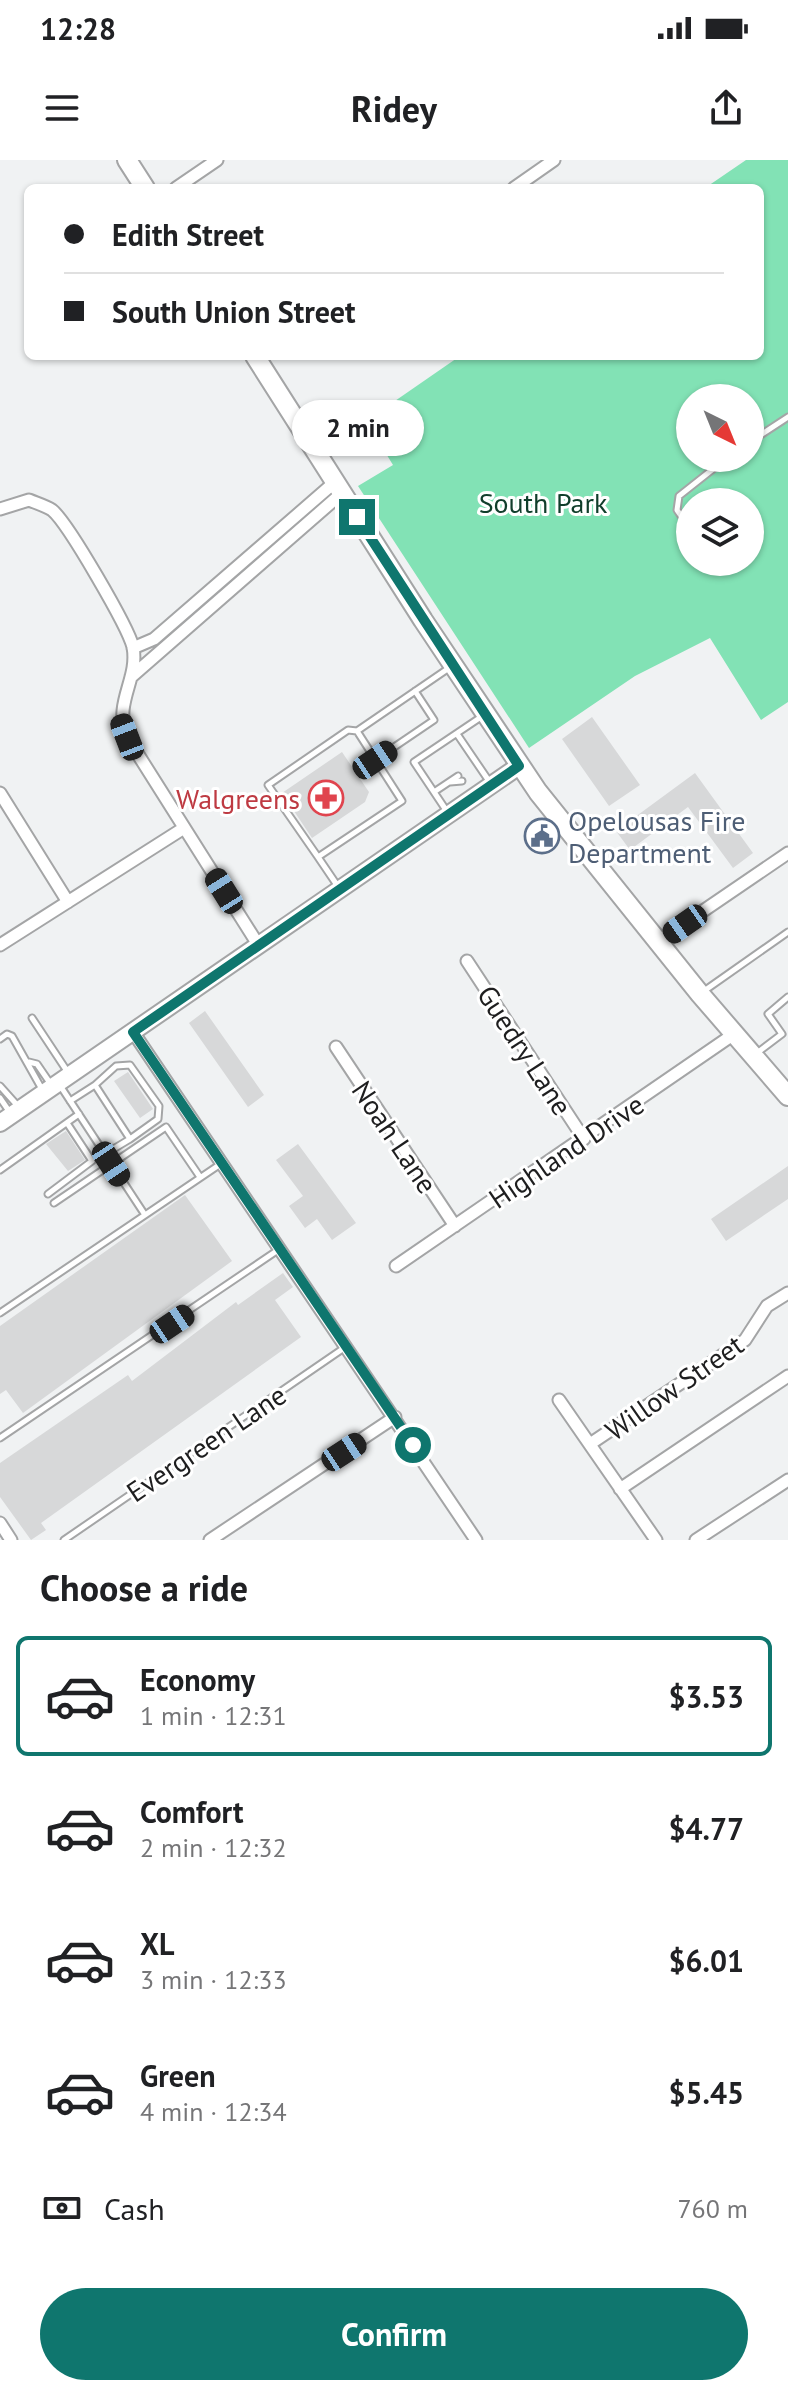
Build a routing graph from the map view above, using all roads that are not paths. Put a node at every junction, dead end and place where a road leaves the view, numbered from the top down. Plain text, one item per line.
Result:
1 (127, 160) edge
2 (217, 160) edge
3 (554, 160) edge
4 (142, 184) edge
5 (182, 184) edge
6 (520, 184) edge
7 (258, 360) edge
8 (788, 417) edge
9 (764, 433) edge
10 (709, 472) edge
11 (338, 487) junction
12 (689, 488) edge
13 (0, 509) edge
14 (154, 639) junction
15 (133, 648) junction
16 (164, 649) junction
17 (453, 665) junction
18 (131, 677) junction
19 (415, 691) junction
20 (485, 715) junction
21 (357, 731) junction
22 (457, 734) junction
23 (375, 760) junction
24 (519, 766) junction
25 (458, 776) dead end
26 (491, 785) junction
27 (434, 792) junction
28 (0, 793) edge
29 (449, 814) junction
30 (184, 828) junction
31 (788, 853) edge
32 (318, 857) junction
33 (339, 889) junction
34 (68, 902) junction
35 (788, 932) edge
36 (659, 941) junction
37 (0, 945) edge
38 (259, 946) junction
39 (467, 961) dead end
40 (700, 994) junction
41 (788, 997) edge
42 (32, 1018) dead end
43 (133, 1032) junction
44 (785, 1032) edge
45 (734, 1034) junction
46 (0, 1039) edge
47 (336, 1047) dead end
48 (754, 1055) junction
49 (29, 1062) junction
50 (56, 1084) junction
51 (95, 1085) junction
52 (0, 1086) edge
53 (788, 1096) edge
54 (0, 1098) edge
55 (70, 1101) junction
56 (79, 1114) junction
57 (10, 1116) edge
58 (67, 1123) junction
59 (130, 1139) junction
60 (584, 1139) junction
61 (105, 1154) junction
62 (223, 1162) junction
63 (111, 1164) junction
64 (0, 1170) edge
65 (200, 1177) junction
66 (48, 1194) dead end
67 (54, 1203) dead end
68 (145, 1215) junction
69 (455, 1226) junction
70 (281, 1248) junction
71 (396, 1266) dead end
72 (788, 1293) edge
73 (0, 1313) edge
74 (347, 1345) junction
75 (788, 1376) edge
76 (559, 1400) dead end
77 (395, 1417) junction
78 (0, 1438) edge
79 (590, 1444) junction
80 (788, 1480) edge
81 (620, 1489) junction
82 (0, 1523) edge
83 (11, 1540) edge
84 (64, 1540) edge
85 (210, 1540) edge
86 (476, 1540) edge
87 (656, 1540) edge
88 (696, 1540) edge

1 - 4 main road
2 - 5 street
3 - 6 street
7 - 11 main road
8 - 9 lane
10 - 12 lane
11 - 14 street
11 - 16 street
11 - 17 main road
13 - 15 street
14 - 15 street
14 - 16 street
15 - 18 street
16 - 18 street
17 - 19 lane
17 - 20 main road
18 - 30 street
19 - 21 lane
19 - 23 lane
20 - 22 lane
20 - 24 main road
21 - 23 lane
21 - 32 lane
22 - 26 lane
22 - 27 lane
23 - 32 lane
24 - 26 main road
24 - 36 main road
25 - 27 lane
26 - 29 main road
27 - 29 lane
28 - 34 street
29 - 33 main road
30 - 34 street
30 - 38 street
31 - 36 street
32 - 33 lane
33 - 38 main road
34 - 37 street
35 - 40 lane
36 - 40 main road
38 - 43 main road
39 - 60 street, Guedry Lane
40 - 45 main road
41 - 44 lane
42 - 50 lane
43 - 50 main road
43 - 62 street
44 - 48 lane
45 - 48 main road
45 - 60 street, Highland Drive
46 - 49 lane
47 - 69 street, Noah Lane
48 - 53 main road
49 - 50 lane
49 - 50 lane
50 - 55 lane
50 - 57 main road
51 - 55 lane
51 - 59 lane
51 - 59 lane
52 - 57 lane
54 - 57 lane
55 - 56 lane
56 - 58 lane
56 - 61 lane
58 - 64 lane
58 - 66 lane
59 - 61 lane
60 - 69 street, Highland Drive
61 - 63 lane
62 - 65 lane
62 - 70 street
63 - 65 lane
63 - 67 lane
63 - 68 lane
65 - 68 lane
68 - 73 lane
69 - 71 street, Highland Drive
70 - 74 street
70 - 78 lane
72 - 79 street, Willow Street
74 - 77 street
74 - 84 lane, Evergreen Lane
75 - 81 street
76 - 79 street
77 - 85 street
77 - 86 street
79 - 81 street
80 - 88 street
81 - 87 street
82 - 83 street

